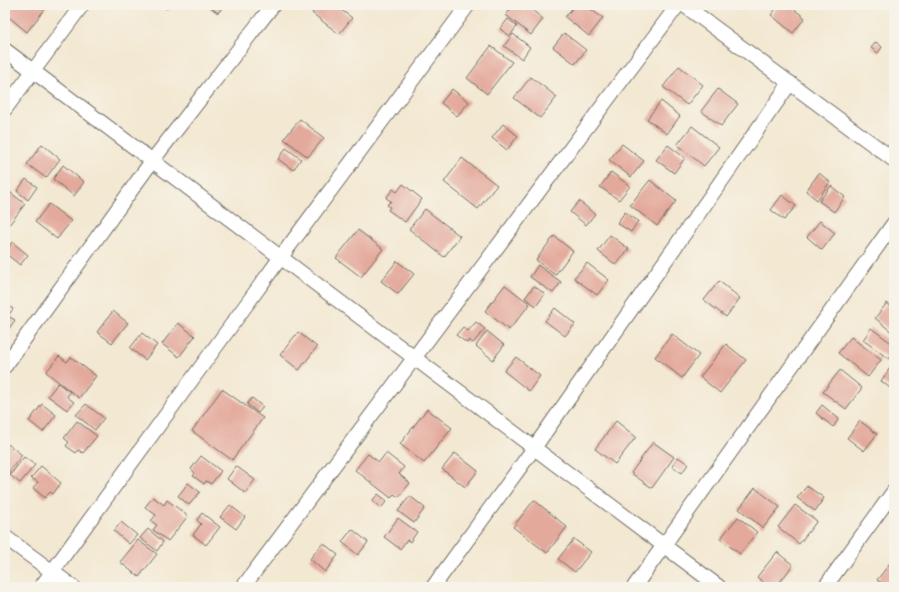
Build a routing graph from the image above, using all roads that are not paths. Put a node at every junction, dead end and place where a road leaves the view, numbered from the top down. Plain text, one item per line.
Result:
1 (82, 5) edge
2 (273, 5) edge
3 (468, 5) edge
4 (678, 5) edge
5 (684, 5) edge
6 (5, 50) edge
7 (33, 71) junction
8 (790, 83) junction
9 (5, 109) edge
10 (894, 160) edge
11 (152, 161) junction
12 (894, 223) edge
13 (280, 257) junction
14 (414, 358) junction
15 (5, 366) edge
16 (534, 448) junction
17 (894, 491) edge
18 (5, 537) edge
19 (664, 546) junction
20 (52, 572) junction
21 (41, 587) edge
22 (73, 587) edge
23 (244, 587) edge
24 (433, 587) edge
25 (634, 587) edge
26 (719, 587) edge
27 (825, 587) edge

1 - 7 street
2 - 11 street
3 - 13 street
4 - 14 street
5 - 8 street
6 - 7 street
7 - 9 street
7 - 11 street
8 - 10 street
8 - 16 street
11 - 13 street
11 - 15 street
12 - 19 street
13 - 14 street
13 - 20 street
14 - 16 street
14 - 23 street
16 - 19 street
16 - 24 street
17 - 27 street
18 - 20 street
19 - 25 street
19 - 26 street
20 - 21 street
20 - 22 street

